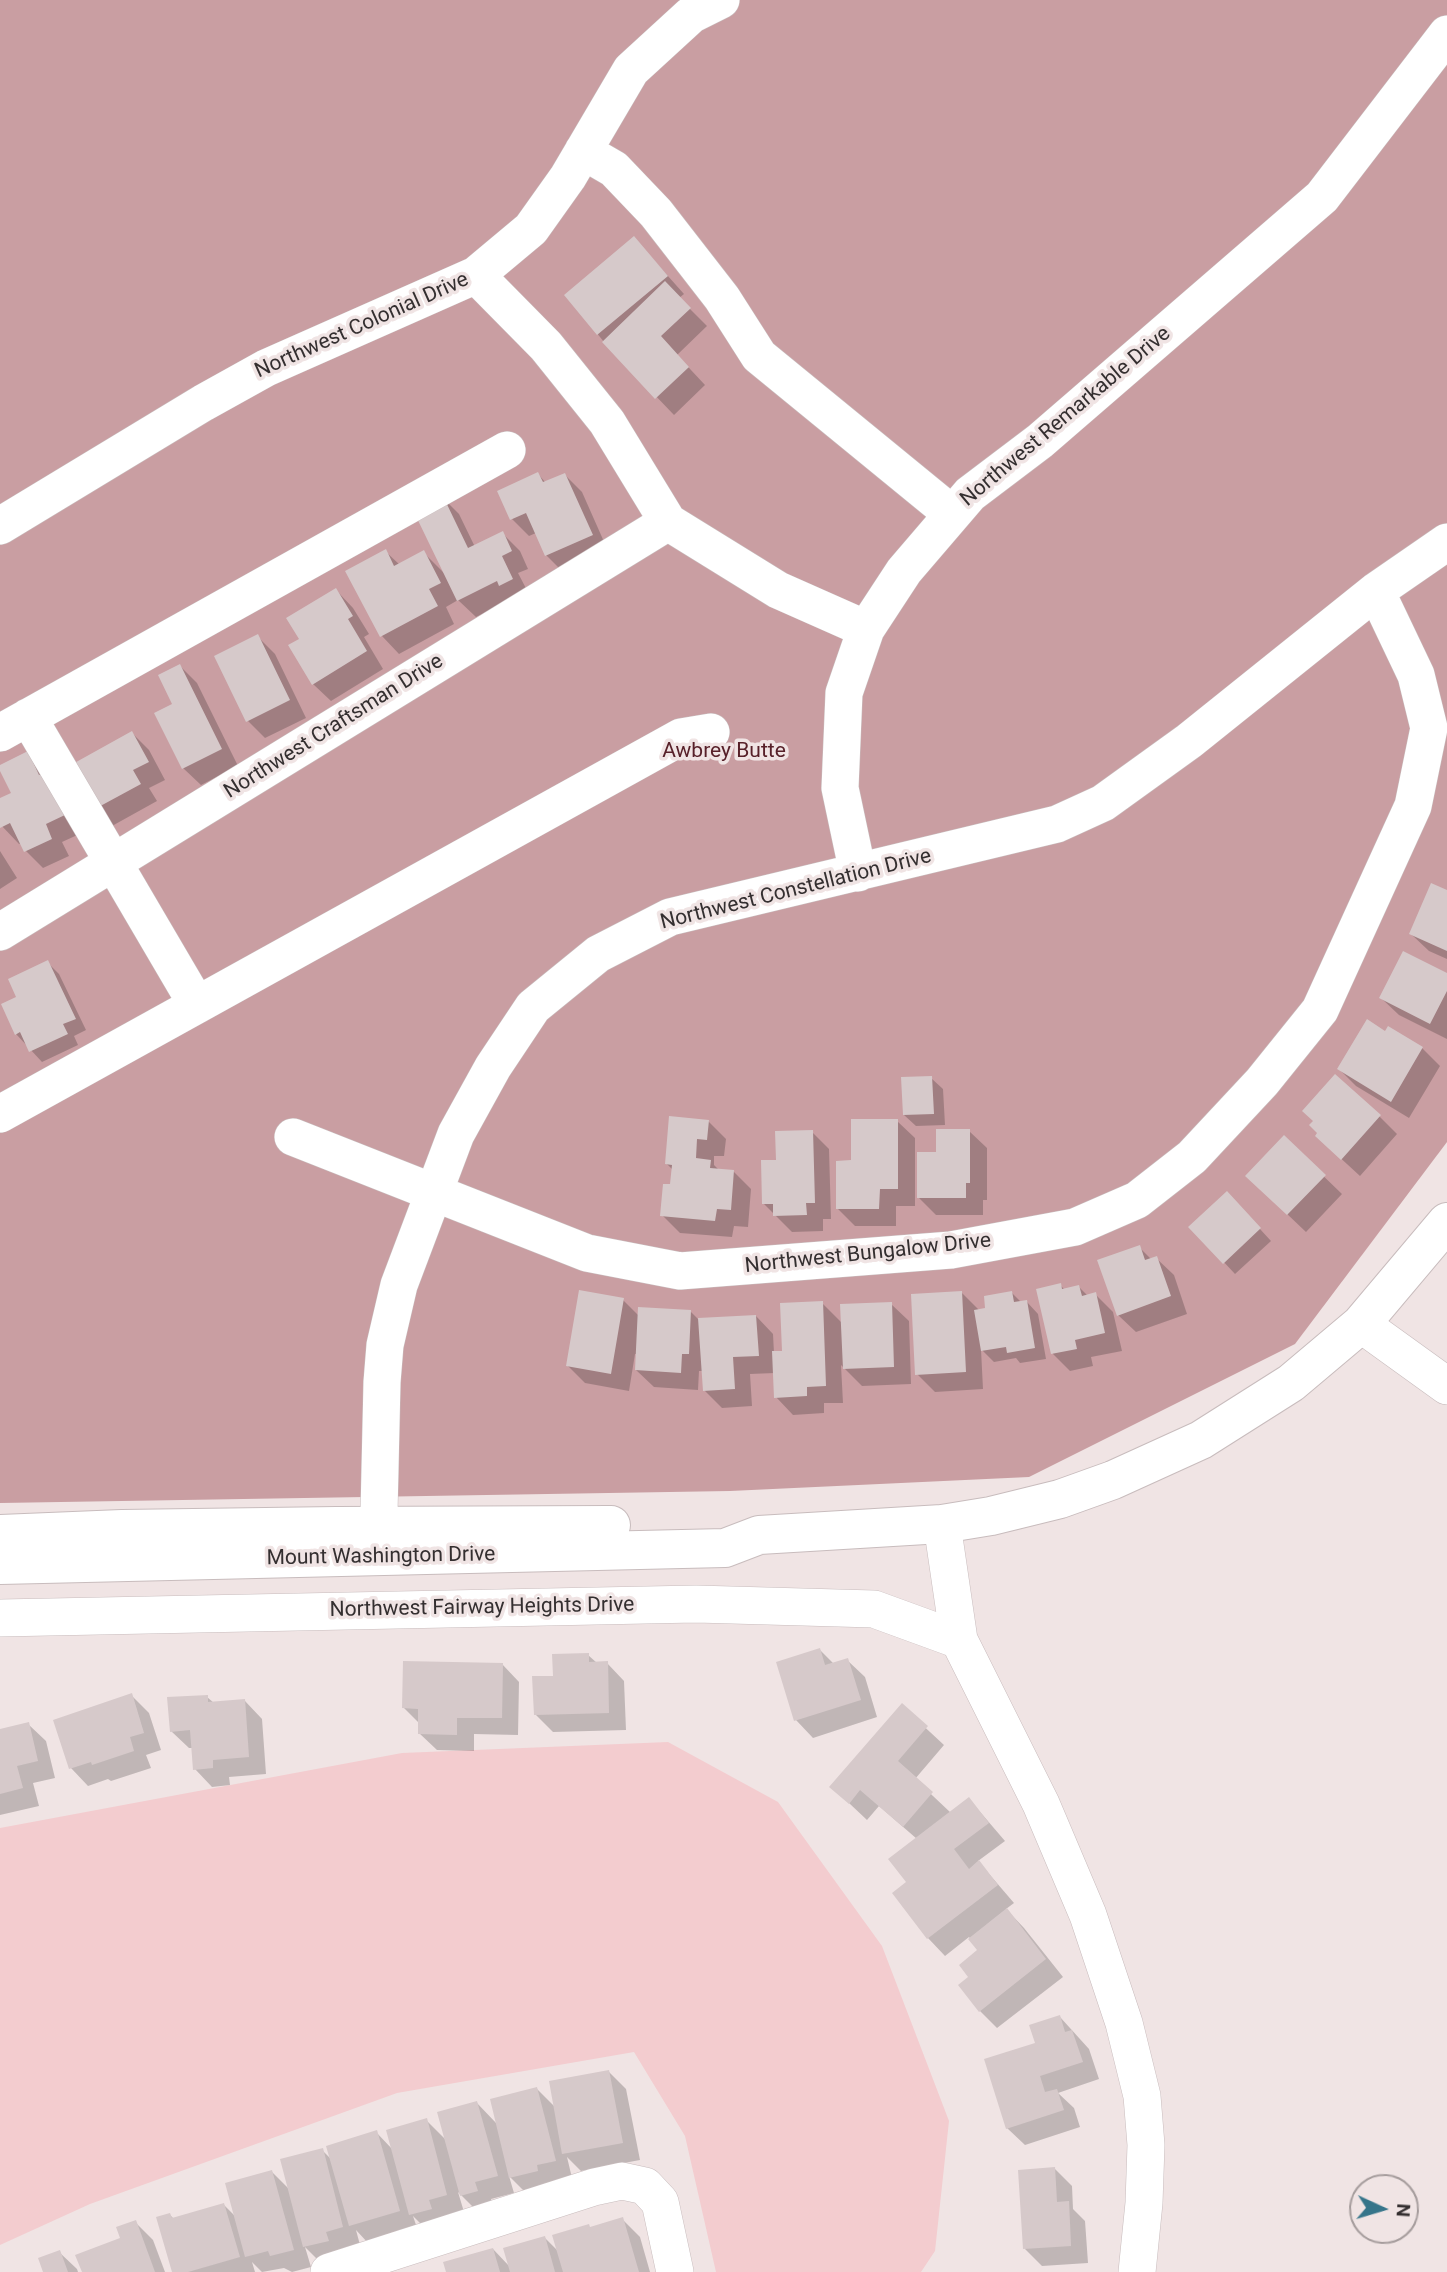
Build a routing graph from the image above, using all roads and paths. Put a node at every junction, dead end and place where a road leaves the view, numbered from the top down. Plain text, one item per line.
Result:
1 (721, 0) edge
2 (1447, 34) edge
3 (583, 151) junction
4 (476, 275) junction
5 (507, 450) dead end
6 (952, 514) junction
7 (668, 522) junction
8 (0, 526) edge
9 (1447, 542) edge
10 (1377, 591) junction
11 (866, 629) junction
12 (14, 725) edge
13 (711, 732) dead end
14 (114, 862) junction
15 (858, 873) junction
16 (0, 932) edge
17 (197, 1005) junction
18 (0, 1114) edge
19 (293, 1137) dead end
20 (435, 1192) junction
21 (1447, 1222) edge
22 (1361, 1324) junction
23 (1447, 1386) edge
24 (942, 1524) junction
25 (0, 1534) edge
26 (379, 1541) junction
27 (0, 1565) edge
28 (0, 1618) edge
29 (959, 1640) junction
30 (329, 2272) edge
31 (675, 2272) edge
32 (1137, 2272) edge

1 - 3 street, Northwest Colonial Drive
2 - 6 street, Northwest Remarkable Drive
3 - 4 street, Northwest Colonial Drive
3 - 6 street
4 - 7 street
4 - 8 street, Northwest Colonial Drive
5 - 12 street
6 - 11 street, Northwest Remarkable Drive
7 - 11 street
7 - 14 street, Northwest Craftsman Drive
9 - 10 street, Northwest Constellation Drive
10 - 15 street, Northwest Constellation Drive
10 - 20 street, Northwest Bungalow Drive
11 - 15 street, Northwest Remarkable Drive
12 - 14 street
13 - 17 street
14 - 16 street, Northwest Craftsman Drive
14 - 17 street
15 - 20 street, Northwest Constellation Drive
17 - 18 street
19 - 20 street, Northwest Bungalow Drive
20 - 26 street, Northwest Constellation Drive
21 - 22 main road, Mount Washington Drive
22 - 23 street
22 - 24 main road, Mount Washington Drive
24 - 26 main road, Mount Washington Drive
24 - 29 street
25 - 26 main road, Mount Washington Drive
26 - 27 main road, Mount Washington Drive
28 - 29 street, Northwest Fairway Heights Drive
29 - 32 street
30 - 31 street

